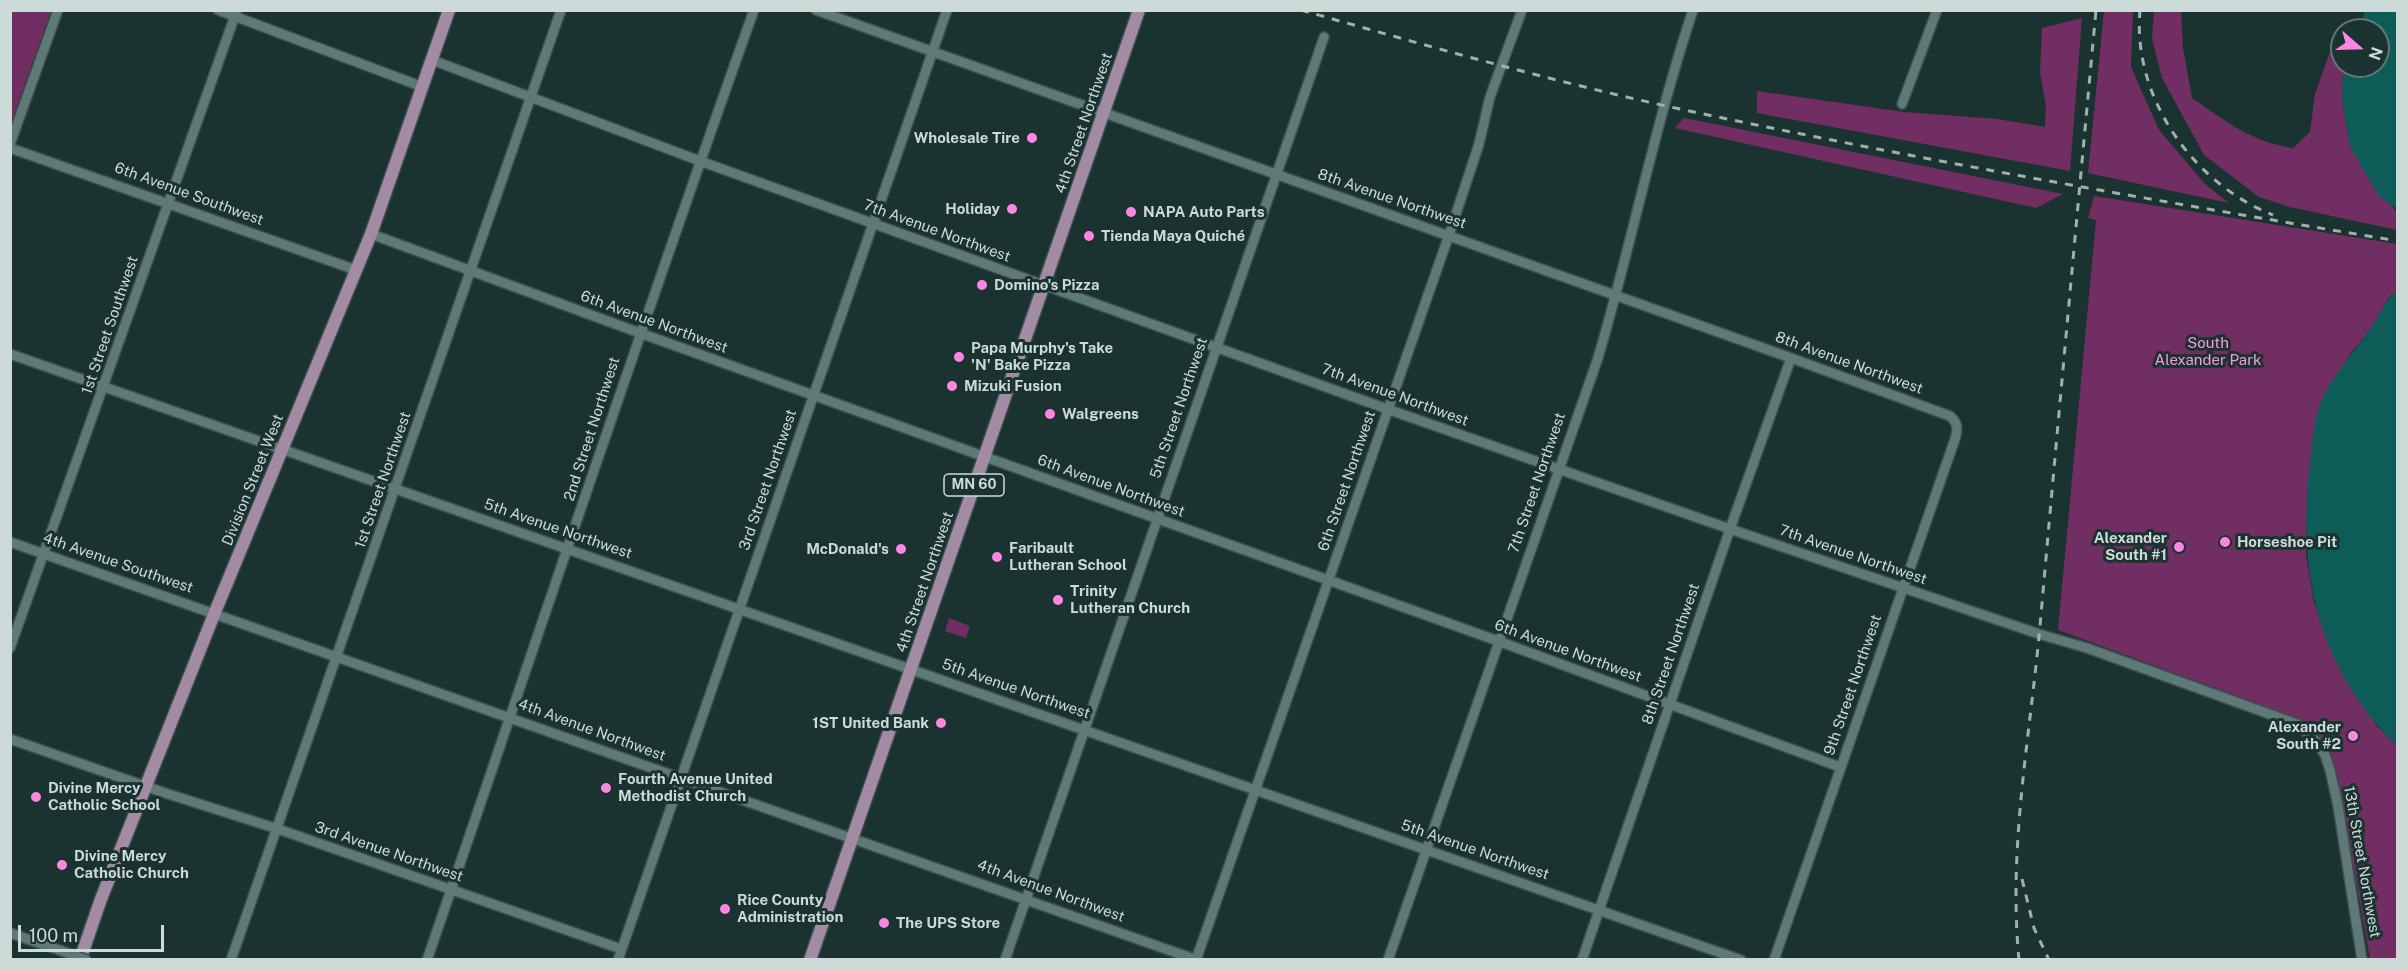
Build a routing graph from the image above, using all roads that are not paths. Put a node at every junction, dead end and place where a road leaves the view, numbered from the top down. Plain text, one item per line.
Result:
1 (58, 10) edge
2 (218, 10) edge
3 (449, 10) edge
4 (561, 10) edge
5 (754, 10) edge
6 (816, 10) edge
7 (947, 10) edge
8 (1139, 10) edge
9 (1521, 10) edge
10 (1693, 10) edge
11 (1937, 10) edge
12 (236, 13) edge
13 (1324, 37) dead end
14 (932, 52) junction
15 (432, 60) junction
16 (423, 87) junction
17 (531, 97) junction
18 (1902, 104) dead end
19 (1103, 114) junction
20 (10, 146) edge
21 (700, 161) junction
22 (1275, 174) junction
23 (168, 202) junction
24 (873, 224) junction
25 (371, 234) junction
26 (1449, 235) junction
27 (356, 270) junction
28 (472, 270) junction
29 (1044, 285) junction
30 (1616, 295) junction
31 (640, 333) junction
32 (1216, 346) junction
33 (10, 354) edge
34 (1791, 358) junction
35 (105, 387) junction
36 (813, 396) junction
37 (1387, 409) junction
38 (1955, 421) joint
39 (281, 448) junction
40 (984, 457) junction
41 (1558, 469) junction
42 (396, 489) junction
43 (1157, 519) junction
44 (1730, 529) junction
45 (10, 542) edge
46 (569, 548) junction
47 (44, 553) junction
48 (1328, 580) junction
49 (1903, 587) junction
50 (739, 608) junction
51 (215, 612) junction
52 (1498, 641) junction
53 (10, 648) edge
54 (337, 656) junction
55 (911, 668) junction
56 (1670, 704) junction
57 (509, 716) junction
58 (1083, 729) junction
59 (10, 739) edge
60 (1840, 767) junction
61 (2330, 770) joint
62 (680, 778) junction
63 (146, 786) junction
64 (1255, 788) junction
65 (278, 829) junction
66 (852, 838) junction
67 (1425, 849) junction
68 (452, 889) junction
69 (1026, 898) junction
70 (1599, 909) junction
71 (10, 933) edge
72 (621, 949) junction
73 (1196, 959) edge
74 (80, 960) edge
75 (87, 960) edge
76 (231, 960) edge
77 (427, 960) edge
78 (618, 960) edge
79 (810, 960) edge
80 (1005, 960) edge
81 (1388, 960) edge
82 (1582, 960) edge
83 (1741, 960) edge
84 (1774, 960) edge
85 (2362, 960) edge

1 - 20 street
2 - 12 street
3 - 15 main road, Division Street West
4 - 17 street, 1st Street Northwest
5 - 21 street, 2nd Street Northwest
6 - 14 street, 8th Avenue Northwest
7 - 14 street, 3rd Street Northwest
8 - 19 main road, 4th Street Northwest / MN 60
9 - 26 street, 6th Street Northwest
10 - 30 street, 7th Street Northwest
11 - 18 street
12 - 16 street
12 - 23 street, 1st Street Southwest
13 - 22 street, 5th Street Northwest
14 - 19 street, 8th Avenue Northwest
14 - 24 street, 3rd Street Northwest
15 - 16 main road, Division Street West
15 - 17 street, 7th Avenue Northwest
16 - 25 main road, Division Street West
17 - 21 street, 7th Avenue Northwest
17 - 28 street, 1st Street Northwest
19 - 22 street, 8th Avenue Northwest
19 - 29 main road, 4th Street Northwest / MN 60
20 - 23 street, 6th Avenue Southwest
21 - 24 street, 7th Avenue Northwest
21 - 31 street, 2nd Street Northwest
22 - 26 street, 8th Avenue Northwest
22 - 32 street, 5th Street Northwest
23 - 27 street, 6th Avenue Southwest
23 - 35 street, 1st Street Southwest
24 - 29 street, 7th Avenue Northwest
24 - 36 street, 3rd Street Northwest
25 - 27 main road, Division Street West
25 - 28 street, 6th Avenue Northwest
26 - 30 street, 8th Avenue Northwest
26 - 37 street, 6th Street Northwest
27 - 39 main road, Division Street West
28 - 31 street, 6th Avenue Northwest
28 - 42 street, 1st Street Northwest
29 - 32 street, 7th Avenue Northwest
29 - 40 main road, 4th Street Northwest / MN 60
30 - 34 street, 8th Avenue Northwest
30 - 41 street, 7th Street Northwest
31 - 36 street, 6th Avenue Northwest
31 - 46 street, 2nd Street Northwest
32 - 37 street, 7th Avenue Northwest
32 - 43 street, 5th Street Northwest
33 - 35 street, 5th Avenue Northwest
34 - 38 street, 8th Avenue Northwest
34 - 44 street, 8th Street Northwest
35 - 39 street, 5th Avenue Northwest
35 - 47 street, 1st Street Southwest
36 - 40 street, 6th Avenue Northwest
36 - 50 street, 3rd Street Northwest
37 - 41 street, 7th Avenue Northwest
37 - 48 street, 6th Street Northwest
38 - 49 street, 9th Street Northwest
39 - 42 street, 5th Avenue Northwest
39 - 51 main road, Division Street West
40 - 43 street, 6th Avenue Northwest
40 - 55 main road, 4th Street Northwest / MN 60
41 - 44 street, 7th Avenue Northwest
41 - 52 street, 7th Street Northwest
42 - 46 street, 5th Avenue Northwest
42 - 54 street, 1st Street Northwest
43 - 48 street, 6th Avenue Northwest
43 - 58 street, 5th Street Northwest
44 - 49 street, 7th Avenue Northwest
44 - 56 street, 8th Street Northwest
45 - 47 street, 4th Avenue Southwest
46 - 50 street, 5th Avenue Northwest
46 - 57 street, 2nd Street Northwest
47 - 51 street, 4th Avenue Southwest
47 - 53 street, 1st Street Southwest
48 - 52 street, 6th Avenue Northwest
48 - 64 street, 6th Street Northwest
49 - 60 street, 9th Street Northwest
49 - 61 street, 7th Avenue Northwest
50 - 55 street, 5th Avenue Northwest
50 - 62 street, 3rd Street Northwest
51 - 54 street, 4th Avenue Northwest
51 - 63 main road, Division Street West
52 - 56 street, 6th Avenue Northwest
52 - 67 street, 7th Street Northwest
54 - 57 street, 4th Avenue Northwest
54 - 65 street, 1st Street Northwest
55 - 58 street, 5th Avenue Northwest
55 - 66 main road, 4th Street Northwest / MN 60
56 - 60 street, 6th Avenue Northwest
56 - 70 street, 8th Street Northwest
57 - 62 street, 4th Avenue Northwest
57 - 68 street, 2nd Street Northwest
58 - 64 street, 5th Avenue Northwest
58 - 69 street, 5th Street Northwest
59 - 63 street, 3rd Avenue Northwest
60 - 84 street, 9th Street Northwest
61 - 85 street, 13th Street Northwest
62 - 66 street, 4th Avenue Northwest
62 - 72 street, 3rd Street Northwest
63 - 65 street, 3rd Avenue Northwest
63 - 74 main road, Division Street West
64 - 67 street, 5th Avenue Northwest
64 - 73 street, 6th Street Northwest
65 - 68 street, 3rd Avenue Northwest
65 - 76 street, 1st Street Northwest
66 - 69 street, 4th Avenue Northwest
66 - 79 main road, 4th Street Northwest / MN 60
67 - 70 street, 5th Avenue Northwest
67 - 81 street, 7th Street Northwest
68 - 72 street, 3rd Avenue Northwest
68 - 77 street, 2nd Street Northwest
69 - 73 street, 4th Avenue Northwest
69 - 80 street, 5th Street Northwest
70 - 82 street, 8th Street Northwest
70 - 83 street, 5th Avenue Northwest
71 - 75 street, bridge
72 - 78 street, 3rd Street Northwest

